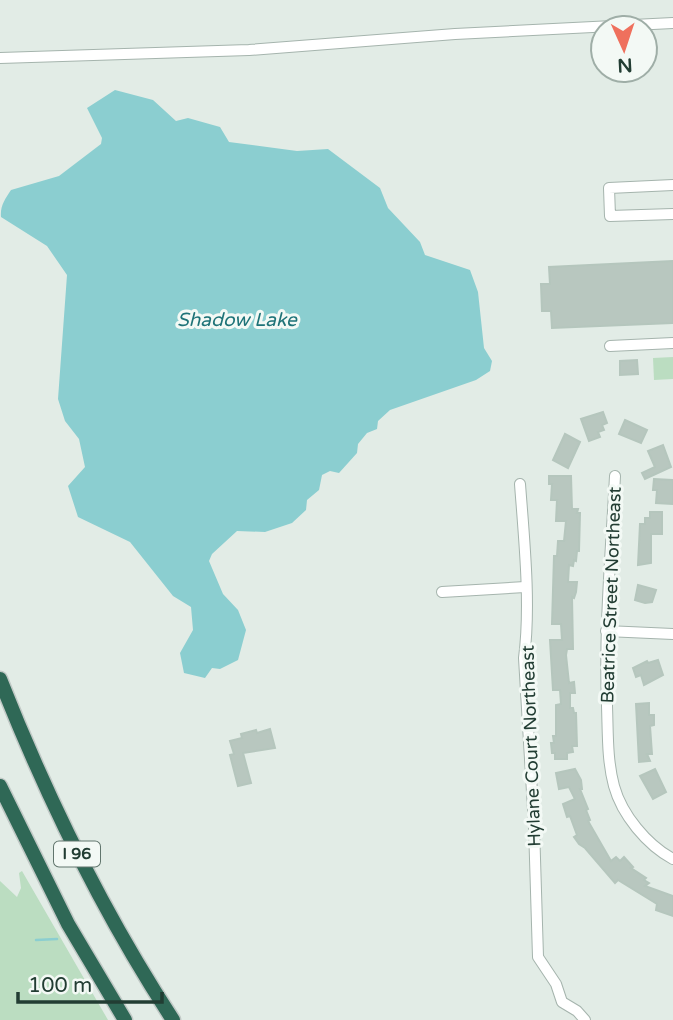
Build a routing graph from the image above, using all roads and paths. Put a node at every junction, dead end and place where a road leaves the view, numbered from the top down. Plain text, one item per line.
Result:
1 (673, 23) edge
2 (0, 58) edge
3 (673, 185) edge
4 (673, 214) edge
5 (673, 343) edge
6 (610, 346) dead end
7 (615, 476) dead end
8 (520, 484) dead end
9 (525, 587) junction
10 (442, 592) dead end
11 (606, 631) junction
12 (673, 634) edge
13 (0, 679) edge
14 (0, 786) edge
15 (673, 859) edge
16 (125, 1020) edge
17 (173, 1020) edge
18 (586, 1020) edge

1 - 2 street
3 - 4 street
5 - 6 street
7 - 11 street, Beatrice Street Northeast
8 - 9 street, Hylane Court Northeast
9 - 10 street
9 - 18 street, Hylane Court Northeast
11 - 12 street
11 - 15 street, Beatrice Street Northeast
13 - 17 highway, I 96
14 - 16 highway, I 96

